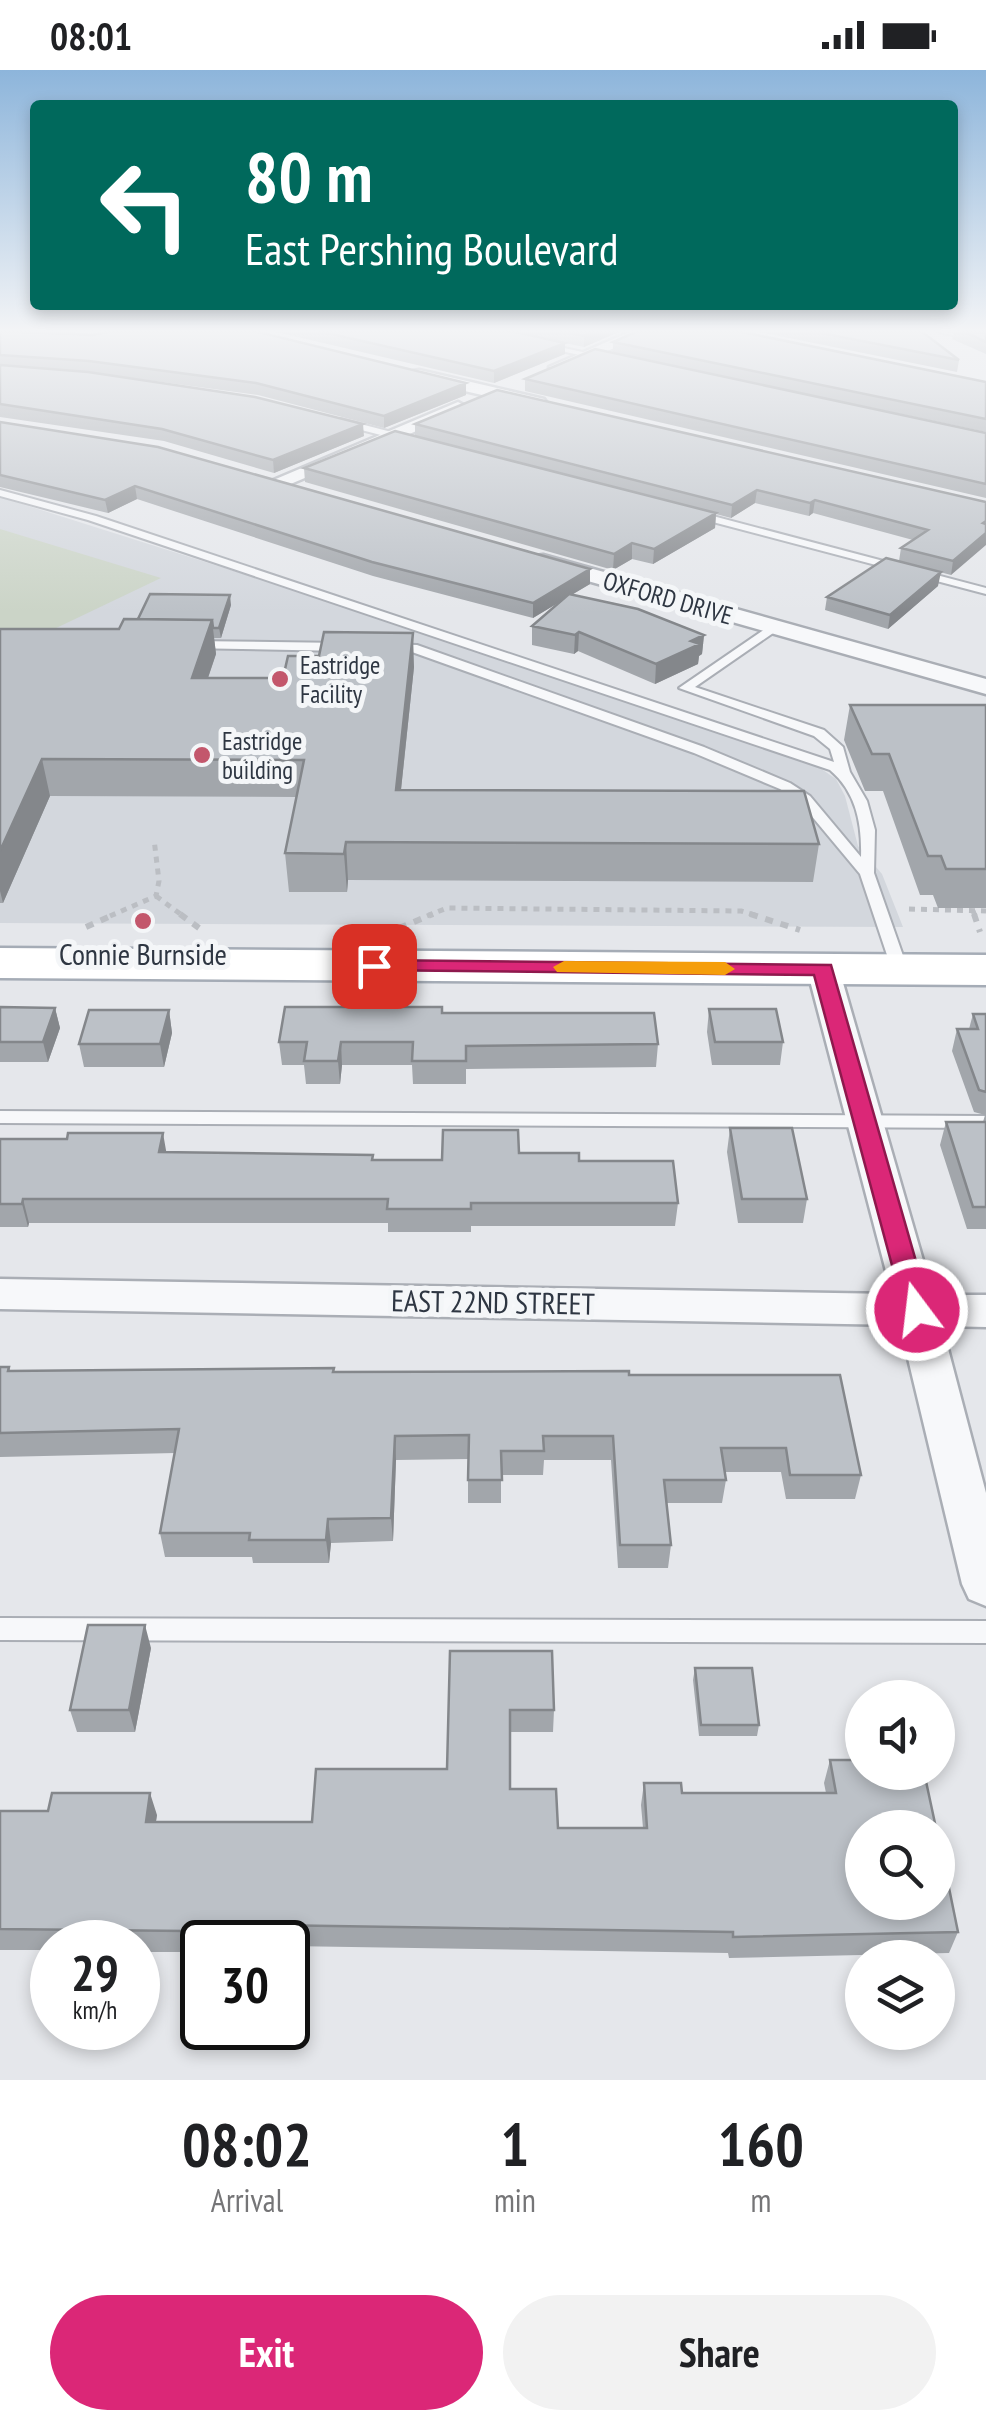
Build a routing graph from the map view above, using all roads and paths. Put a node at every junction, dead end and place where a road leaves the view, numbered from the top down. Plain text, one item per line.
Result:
1 (353, 425) edge
2 (416, 425) edge
3 (392, 435) junction
4 (427, 444) edge
5 (0, 493) edge
6 (312, 495) edge
7 (681, 511) edge
8 (520, 554) edge
9 (986, 591) edge
10 (772, 628) junction
11 (170, 645) edge
12 (986, 687) edge
13 (844, 772) junction
14 (154, 840) dead end
15 (868, 873) junction
16 (156, 896) junction
17 (909, 908) dead end
18 (973, 911) junction
19 (986, 911) edge
20 (70, 928) dead end
21 (85, 928) junction
22 (104, 928) dead end
23 (181, 928) dead end
24 (200, 928) junction
25 (214, 928) dead end
26 (386, 930) dead end
27 (820, 950) junction
28 (983, 951) edge
29 (0, 963) edge
30 (900, 970) junction
31 (0, 1117) edge
32 (866, 1121) junction
33 (986, 1122) edge
34 (0, 1294) edge
35 (917, 1310) junction
36 (986, 1310) edge
37 (986, 1584) edge
38 (0, 1629) edge
39 (986, 1632) edge

1 - 3 lane
2 - 3 street
3 - 4 lane
3 - 6 street
5 - 13 lane
7 - 9 lane
8 - 10 street, OXFORD DRIVE
10 - 12 street, OXFORD DRIVE
10 - 13 lane
11 - 15 lane
13 - 15 lane
14 - 16 path
15 - 30 lane
16 - 21 path
16 - 24 path
17 - 18 path
18 - 19 path
18 - 28 path
20 - 21 path
21 - 22 path
23 - 24 path
24 - 25 path
26 - 27 path
27 - 29 main road
27 - 30 main road
27 - 32 street
28 - 30 main road
31 - 32 lane
32 - 33 lane
32 - 35 street
34 - 35 street, EAST 22ND STREET
35 - 36 street, EAST 22ND STREET
35 - 37 street
38 - 39 lane

